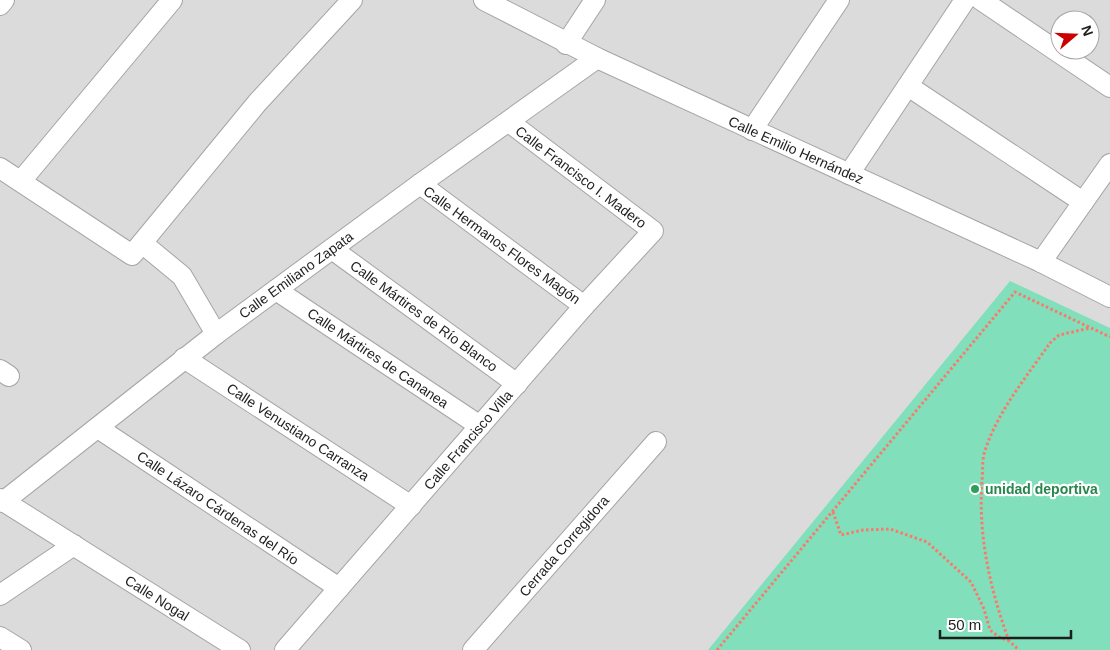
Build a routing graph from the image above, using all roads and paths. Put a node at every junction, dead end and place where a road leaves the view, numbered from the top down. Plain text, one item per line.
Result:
1 (4, 0) edge
2 (172, 0) edge
3 (352, 0) edge
4 (484, 0) edge
5 (595, 0) edge
6 (839, 0) edge
7 (965, 0) edge
8 (981, 0) edge
9 (0, 5) edge
10 (566, 44) junction
11 (597, 58) junction
12 (908, 86) junction
13 (1110, 87) edge
14 (509, 122) junction
15 (752, 130) junction
16 (1110, 164) edge
17 (0, 168) edge
18 (850, 174) junction
19 (21, 181) junction
20 (420, 184) junction
21 (1083, 202) junction
22 (653, 231) joint
23 (142, 243) junction
24 (332, 249) junction
25 (1041, 262) junction
26 (276, 290) junction
27 (1110, 297) edge
28 (584, 306) junction
29 (1090, 328) junction
30 (216, 334) junction
31 (1110, 337) edge
32 (184, 358) junction
33 (517, 384) junction
34 (480, 426) junction
35 (98, 428) junction
36 (656, 442) dead end
37 (2, 500) edge
38 (411, 506) junction
39 (832, 511) junction
40 (74, 545) junction
41 (338, 588) junction
42 (0, 594) edge
43 (0, 636) edge
44 (1008, 641) junction
45 (22, 650) edge
46 (240, 650) edge
47 (285, 650) edge
48 (473, 650) edge
49 (717, 650) edge
50 (1019, 650) edge

1 - 9 street
2 - 19 street
3 - 23 street
4 - 10 street, Calle Emilio Hernández
5 - 10 street
6 - 15 street
7 - 12 street
8 - 13 street
10 - 11 street, Calle Emilio Hernández
11 - 14 street, Calle Emiliano Zapata
11 - 15 street, Calle Emilio Hernández
12 - 18 street
12 - 21 street
14 - 20 street, Calle Emiliano Zapata
14 - 22 street, Calle Francisco I. Madero
15 - 18 street, Calle Emilio Hernández
16 - 21 street
17 - 19 street
18 - 25 street, Calle Emilio Hernández
19 - 23 street
20 - 24 street, Calle Emiliano Zapata
20 - 28 street, Calle Hermanos Flores Magón
21 - 25 street
22 - 28 street, Calle Francisco Villa
23 - 30 street
24 - 26 street, Calle Emiliano Zapata
24 - 33 street, Calle Mártires de Río Blanco
25 - 27 street, Calle Emilio Hernández
26 - 30 street, Calle Emiliano Zapata
26 - 34 street, Calle Mártires de Cananea
28 - 33 street, Calle Francisco Villa
29 - 31 path
29 - 39 path
29 - 44 path
30 - 32 street, Calle Emiliano Zapata
32 - 35 street, Calle Emiliano Zapata
32 - 38 street, Calle Venustiano Carranza
33 - 34 street, Calle Francisco Villa
34 - 38 street, Calle Francisco Villa
35 - 37 street, Calle Emiliano Zapata
35 - 41 street, Calle Lázaro Cárdenas del Río
36 - 48 street, Cerrada Corregidora
37 - 40 street, Calle Nogal
38 - 41 street, Calle Francisco Villa
39 - 44 path
39 - 49 path
40 - 42 street
40 - 46 street, Calle Nogal
41 - 47 street, Calle Francisco Villa
43 - 45 street
44 - 50 path

